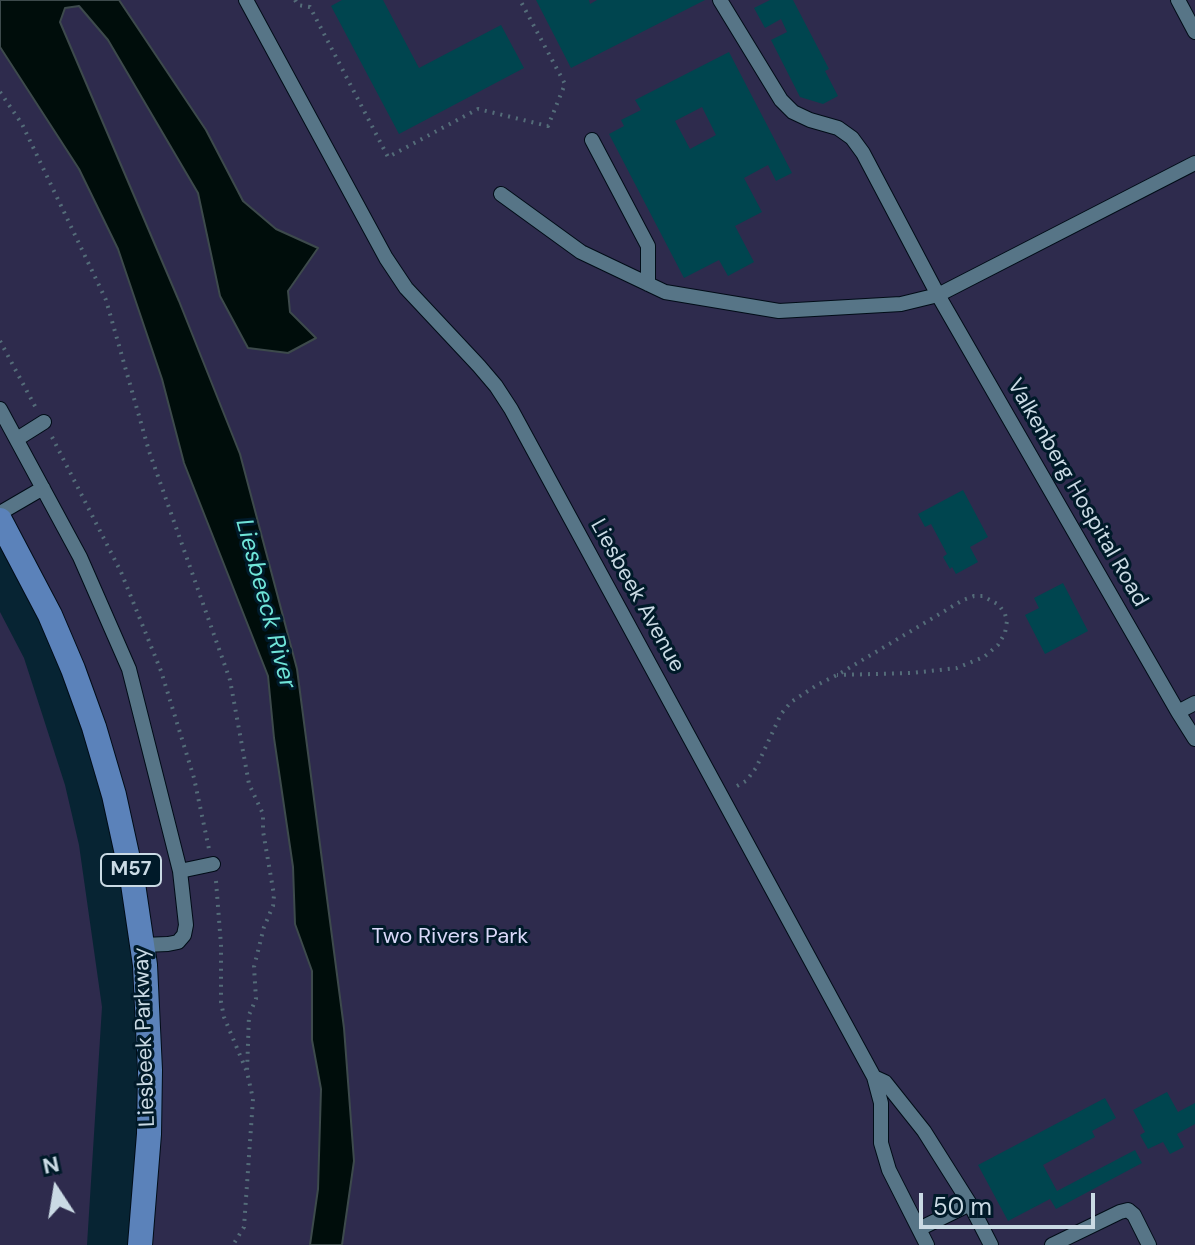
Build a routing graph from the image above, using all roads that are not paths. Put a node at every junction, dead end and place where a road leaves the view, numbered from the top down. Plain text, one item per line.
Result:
1 (246, 0) edge
2 (720, 0) edge
3 (1178, 0) edge
4 (1195, 32) edge
5 (592, 140) dead end
6 (1195, 163) edge
7 (501, 194) dead end
8 (648, 284) junction
9 (938, 295) junction
10 (0, 409) edge
11 (44, 422) dead end
12 (17, 439) junction
13 (43, 488) junction
14 (0, 513) edge
15 (0, 520) edge
16 (1195, 703) edge
17 (1178, 712) junction
18 (1195, 739) edge
19 (213, 864) dead end
20 (180, 871) junction
21 (142, 945) junction
22 (874, 1077) junction
23 (970, 1204) junction
24 (919, 1229) junction
25 (140, 1245) edge
26 (927, 1245) edge
27 (991, 1245) edge
28 (1052, 1245) edge
29 (1149, 1245) edge

1 - 22 lane, Liesbeek Avenue
2 - 9 lane, Valkenberg Hospital Road
3 - 4 lane
5 - 8 lane
6 - 9 lane
7 - 8 lane
8 - 9 lane
9 - 17 lane, Valkenberg Hospital Road
10 - 12 lane
11 - 12 lane
12 - 13 lane
13 - 14 lane
13 - 20 lane
15 - 21 main road, Liesbeek Parkway / M57
16 - 17 lane
17 - 18 lane, Valkenberg Hospital Road
19 - 20 lane
20 - 21 lane
21 - 25 main road, Liesbeek Parkway / M57
22 - 23 lane
22 - 24 lane, Liesbeek Avenue
23 - 24 lane
23 - 27 lane
24 - 26 lane, Liesbeek Avenue
28 - 29 lane

